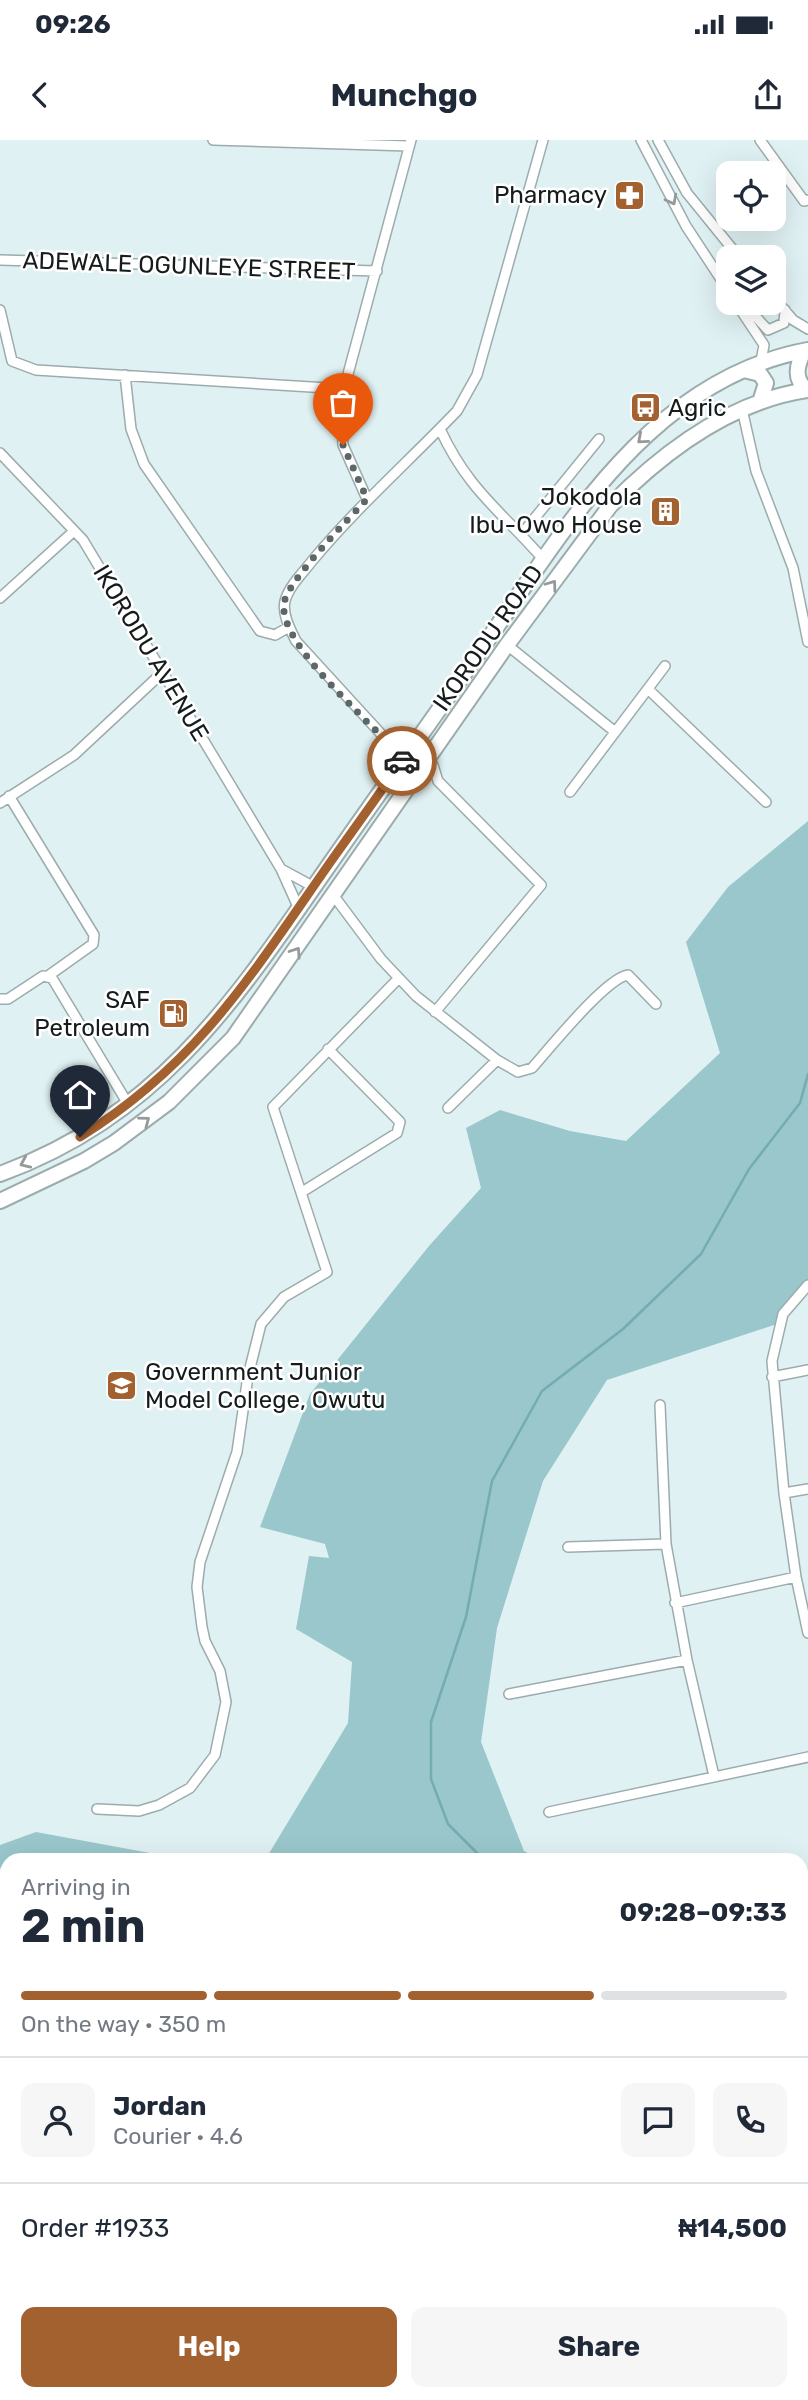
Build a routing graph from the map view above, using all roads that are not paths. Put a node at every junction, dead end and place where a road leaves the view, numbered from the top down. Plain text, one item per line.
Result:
1 (213, 140) edge
2 (278, 140) edge
3 (543, 140) edge
4 (641, 140) edge
5 (657, 140) edge
6 (760, 140) edge
7 (410, 143) edge
8 (806, 200) edge
9 (728, 245) edge
10 (0, 260) edge
11 (711, 264) junction
12 (716, 270) edge
13 (377, 271) junction
14 (716, 272) edge
15 (0, 310) edge
16 (786, 311) edge
17 (744, 315) edge
18 (754, 315) edge
19 (785, 315) edge
20 (808, 329) edge
21 (806, 351) edge
22 (761, 361) junction
23 (744, 370) junction
24 (125, 375) junction
25 (344, 389) junction
26 (807, 390) edge
27 (760, 402) junction
28 (742, 409) junction
29 (440, 429) junction
30 (599, 439) dead end
31 (0, 453) edge
32 (367, 499) junction
33 (74, 531) junction
34 (522, 534) junction
35 (542, 559) junction
36 (0, 598) edge
37 (289, 628) junction
38 (808, 642) edge
39 (508, 645) junction
40 (666, 666) dead end
41 (163, 672) junction
42 (649, 690) junction
43 (614, 731) junction
44 (428, 759) junction
45 (404, 760) junction
46 (570, 792) dead end
47 (9, 796) junction
48 (766, 802) dead end
49 (0, 803) edge
50 (281, 869) junction
51 (314, 887) junction
52 (334, 896) junction
53 (299, 909) junction
54 (48, 976) junction
55 (398, 979) junction
56 (0, 999) edge
57 (656, 1004) dead end
58 (435, 1012) junction
59 (328, 1049) junction
60 (497, 1060) junction
61 (128, 1104) junction
62 (447, 1108) dead end
63 (0, 1174) edge
64 (302, 1192) junction
65 (0, 1201) edge
66 (808, 1285) edge
67 (808, 1370) edge
68 (772, 1377) junction
69 (660, 1405) dead end
70 (808, 1489) edge
71 (784, 1493) junction
72 (666, 1544) junction
73 (568, 1547) dead end
74 (796, 1577) junction
75 (675, 1603) junction
76 (808, 1633) edge
77 (687, 1660) junction
78 (509, 1694) dead end
79 (808, 1757) edge
80 (714, 1776) junction
81 (97, 1809) dead end
82 (550, 1812) dead end

1 - 2 street
2 - 7 street
3 - 29 street
4 -> 11 street
5 - 9 street
6 - 8 street
7 - 13 street
10 - 13 street, ADEWALE OGUNLEYE STREET
11 - 12 street
11 - 14 street
13 - 25 street
15 - 24 street
16 - 20 street
17 - 22 street
18 - 19 street
21 - 22 highway, IKORODU ROAD
21 - 26 highway
22 - 23 highway, IKORODU ROAD
23 - 27 highway
23 -> 35 highway, IKORODU ROAD
24 - 25 street
24 - 37 street
25 - 32 street
26 - 27 highway, IKORODU ROAD
27 - 28 highway, IKORODU ROAD
28 - 38 street
39 -> 28 highway, IKORODU ROAD
29 - 32 street
29 - 34 street
30 - 34 street
31 - 33 street, IKORODU AVENUE
32 - 37 street
33 - 36 street
33 - 41 street, IKORODU AVENUE
34 - 35 street
35 - 45 highway, IKORODU ROAD
37 - 45 street
39 - 43 street
39 - 44 highway, IKORODU ROAD
40 - 42 street
41 - 47 street
41 - 50 street, IKORODU AVENUE
42 - 43 street
42 - 48 street
43 - 46 street
44 - 52 highway, IKORODU ROAD
44 - 58 street
45 - 51 highway, IKORODU ROAD
47 - 49 street
47 - 54 street
50 - 51 street
50 - 53 street, IKORODU AVENUE
51 - 53 highway, IKORODU ROAD
52 - 55 street
65 -> 52 highway, IKORODU ROAD
53 - 61 highway, IKORODU ROAD
54 - 56 street
54 - 61 street
55 - 58 street
55 - 59 street
57 - 60 street
58 - 60 street
59 - 64 street
59 - 64 street
60 - 62 street
61 -> 63 highway, IKORODU ROAD
64 - 81 street
66 - 68 street
67 - 68 street
68 - 71 street
69 - 72 street
70 - 71 street
71 - 74 street
72 - 73 street
72 - 75 street
74 - 75 street
74 - 76 street
75 - 77 street
77 - 78 street
77 - 80 street
79 - 80 street
80 - 82 street

